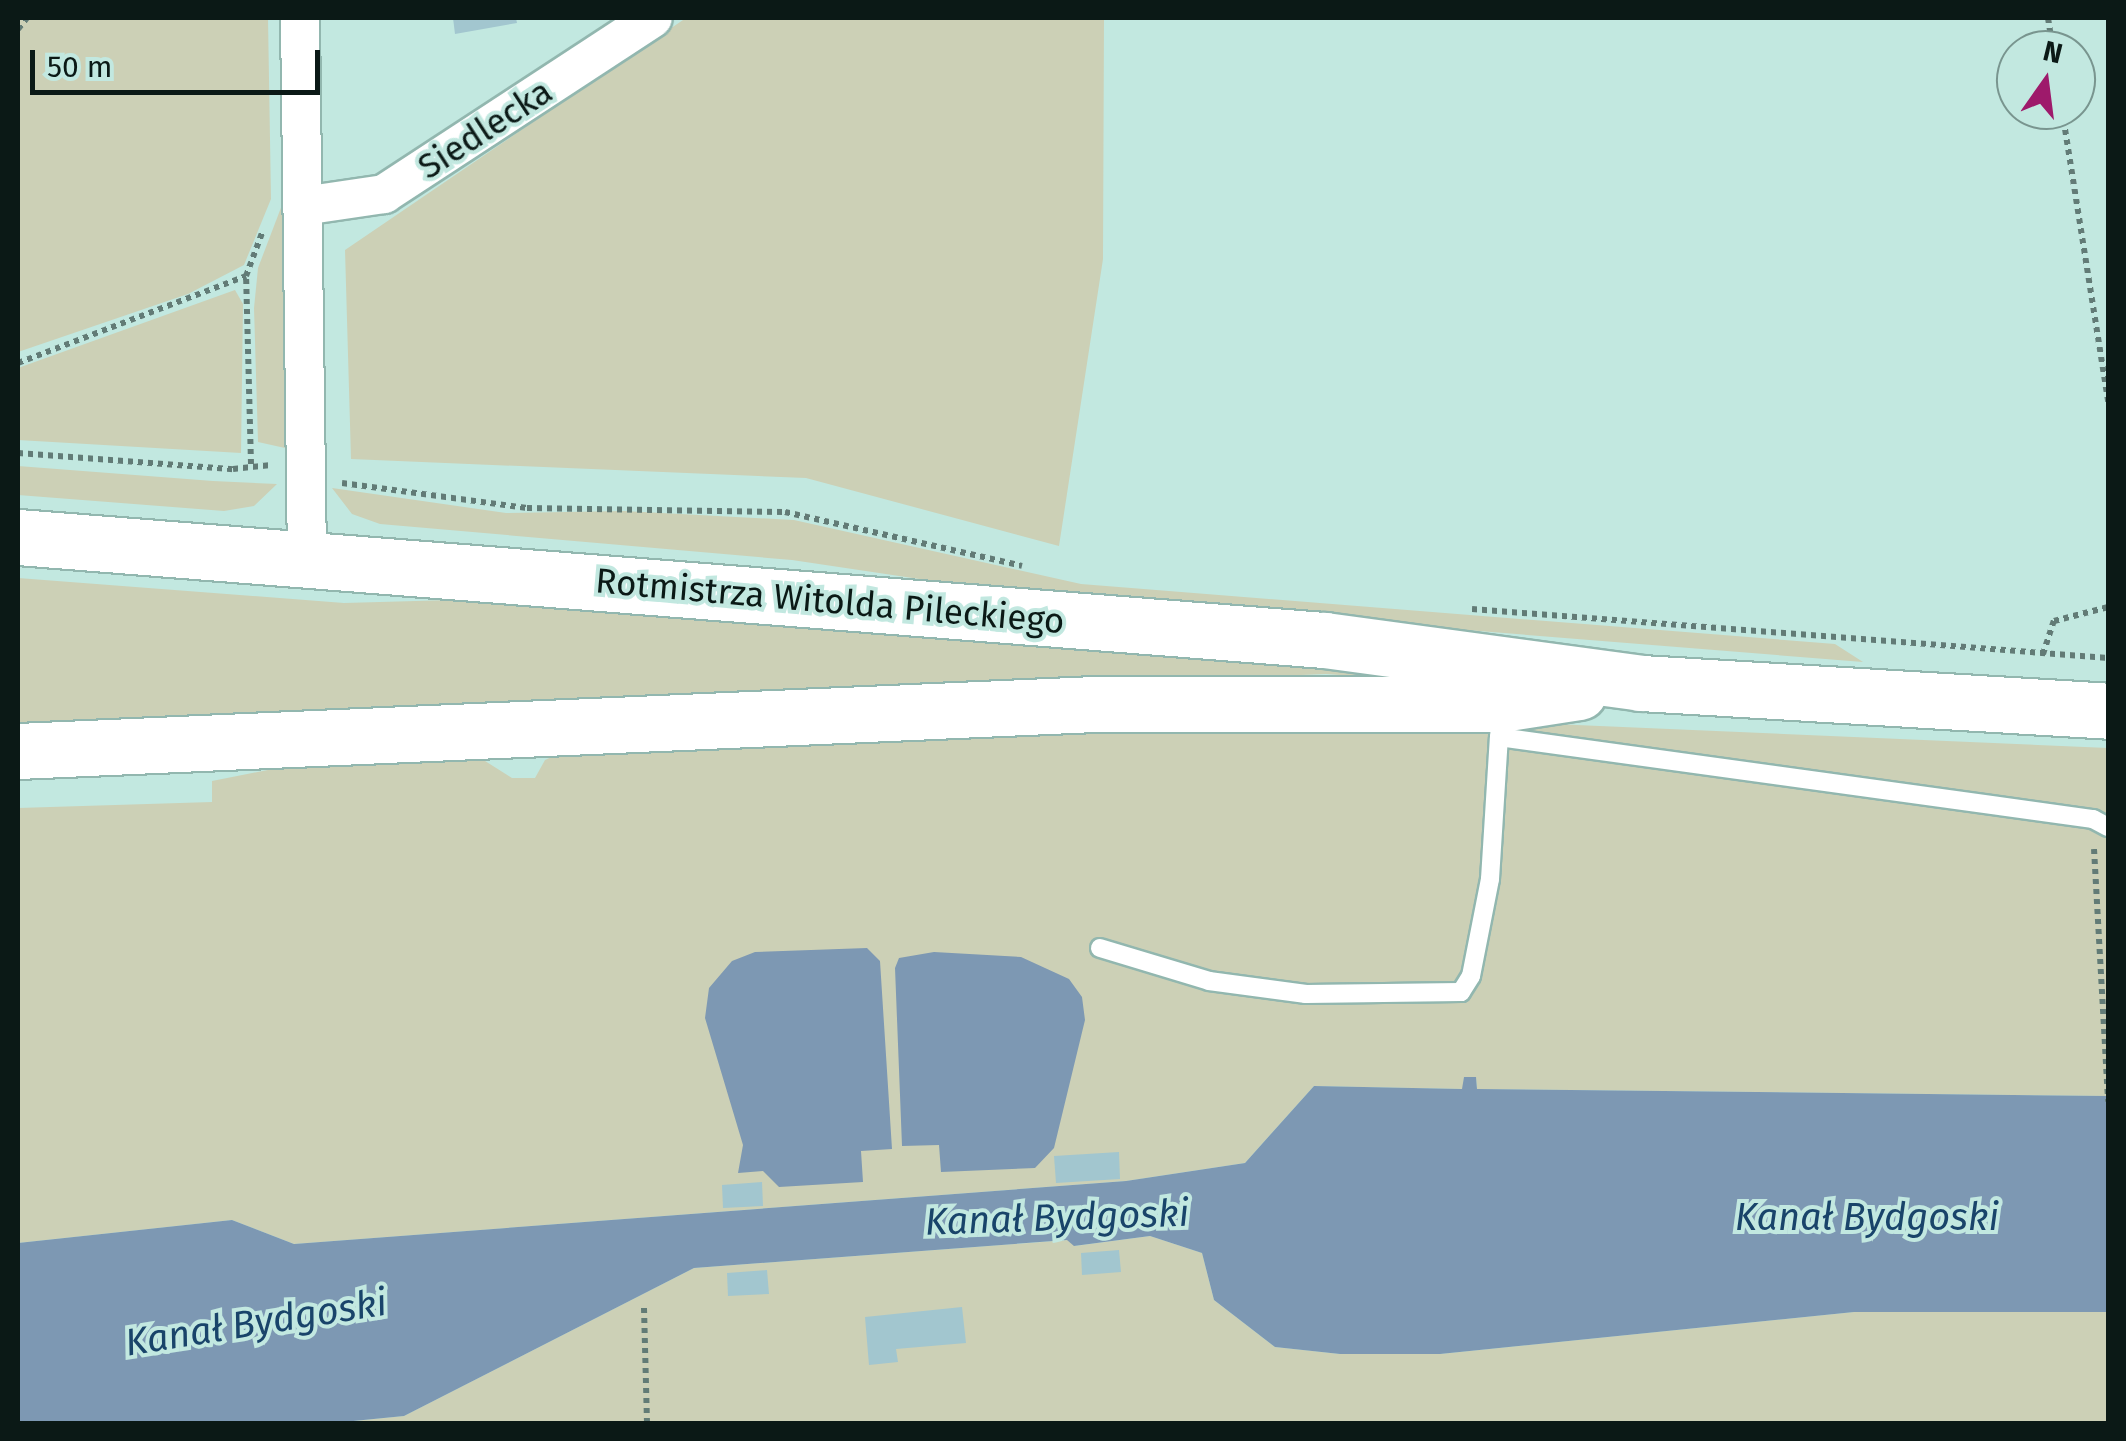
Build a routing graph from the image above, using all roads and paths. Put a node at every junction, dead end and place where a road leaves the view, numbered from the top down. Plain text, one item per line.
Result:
1 (27, 18) edge
2 (300, 18) edge
3 (653, 18) edge
4 (18, 29) edge
5 (2065, 130) edge
6 (303, 197) junction
7 (246, 276) junction
8 (18, 362) edge
9 (2108, 402) edge
10 (18, 452) edge
11 (251, 464) junction
12 (284, 466) dead end
13 (330, 481) dead end
14 (18, 537) edge
15 (308, 560) junction
16 (1038, 570) dead end
17 (2108, 607) edge
18 (1466, 608) dead end
19 (2043, 654) junction
20 (2108, 658) edge
21 (1641, 683) junction
22 (2108, 711) edge
23 (1500, 721) junction
24 (18, 750) edge
25 (2103, 822) edge
26 (1100, 948) dead end
27 (2108, 1102) edge
28 (644, 1308) dead end
29 (647, 1424) edge

1 - 4 path
2 - 6 street
3 - 6 street, Siedlecka
5 - 9 path
6 - 7 path
6 - 15 street
7 - 8 path
7 - 11 path
10 - 11 path
11 - 12 path
13 - 16 path
14 - 15 main road, Rotmistrza Witolda Pileckiego
15 - 21 main road, Rotmistrza Witolda Pileckiego
17 - 19 path
18 - 19 path
19 - 20 path
21 - 22 main road, Rotmistrza Witolda Pileckiego
21 - 23 main road, Rotmistrza Witolda Pileckiego
23 - 24 main road, Rotmistrza Witolda Pileckiego
23 - 25 lane
23 - 26 lane
25 - 27 path
28 - 29 path

